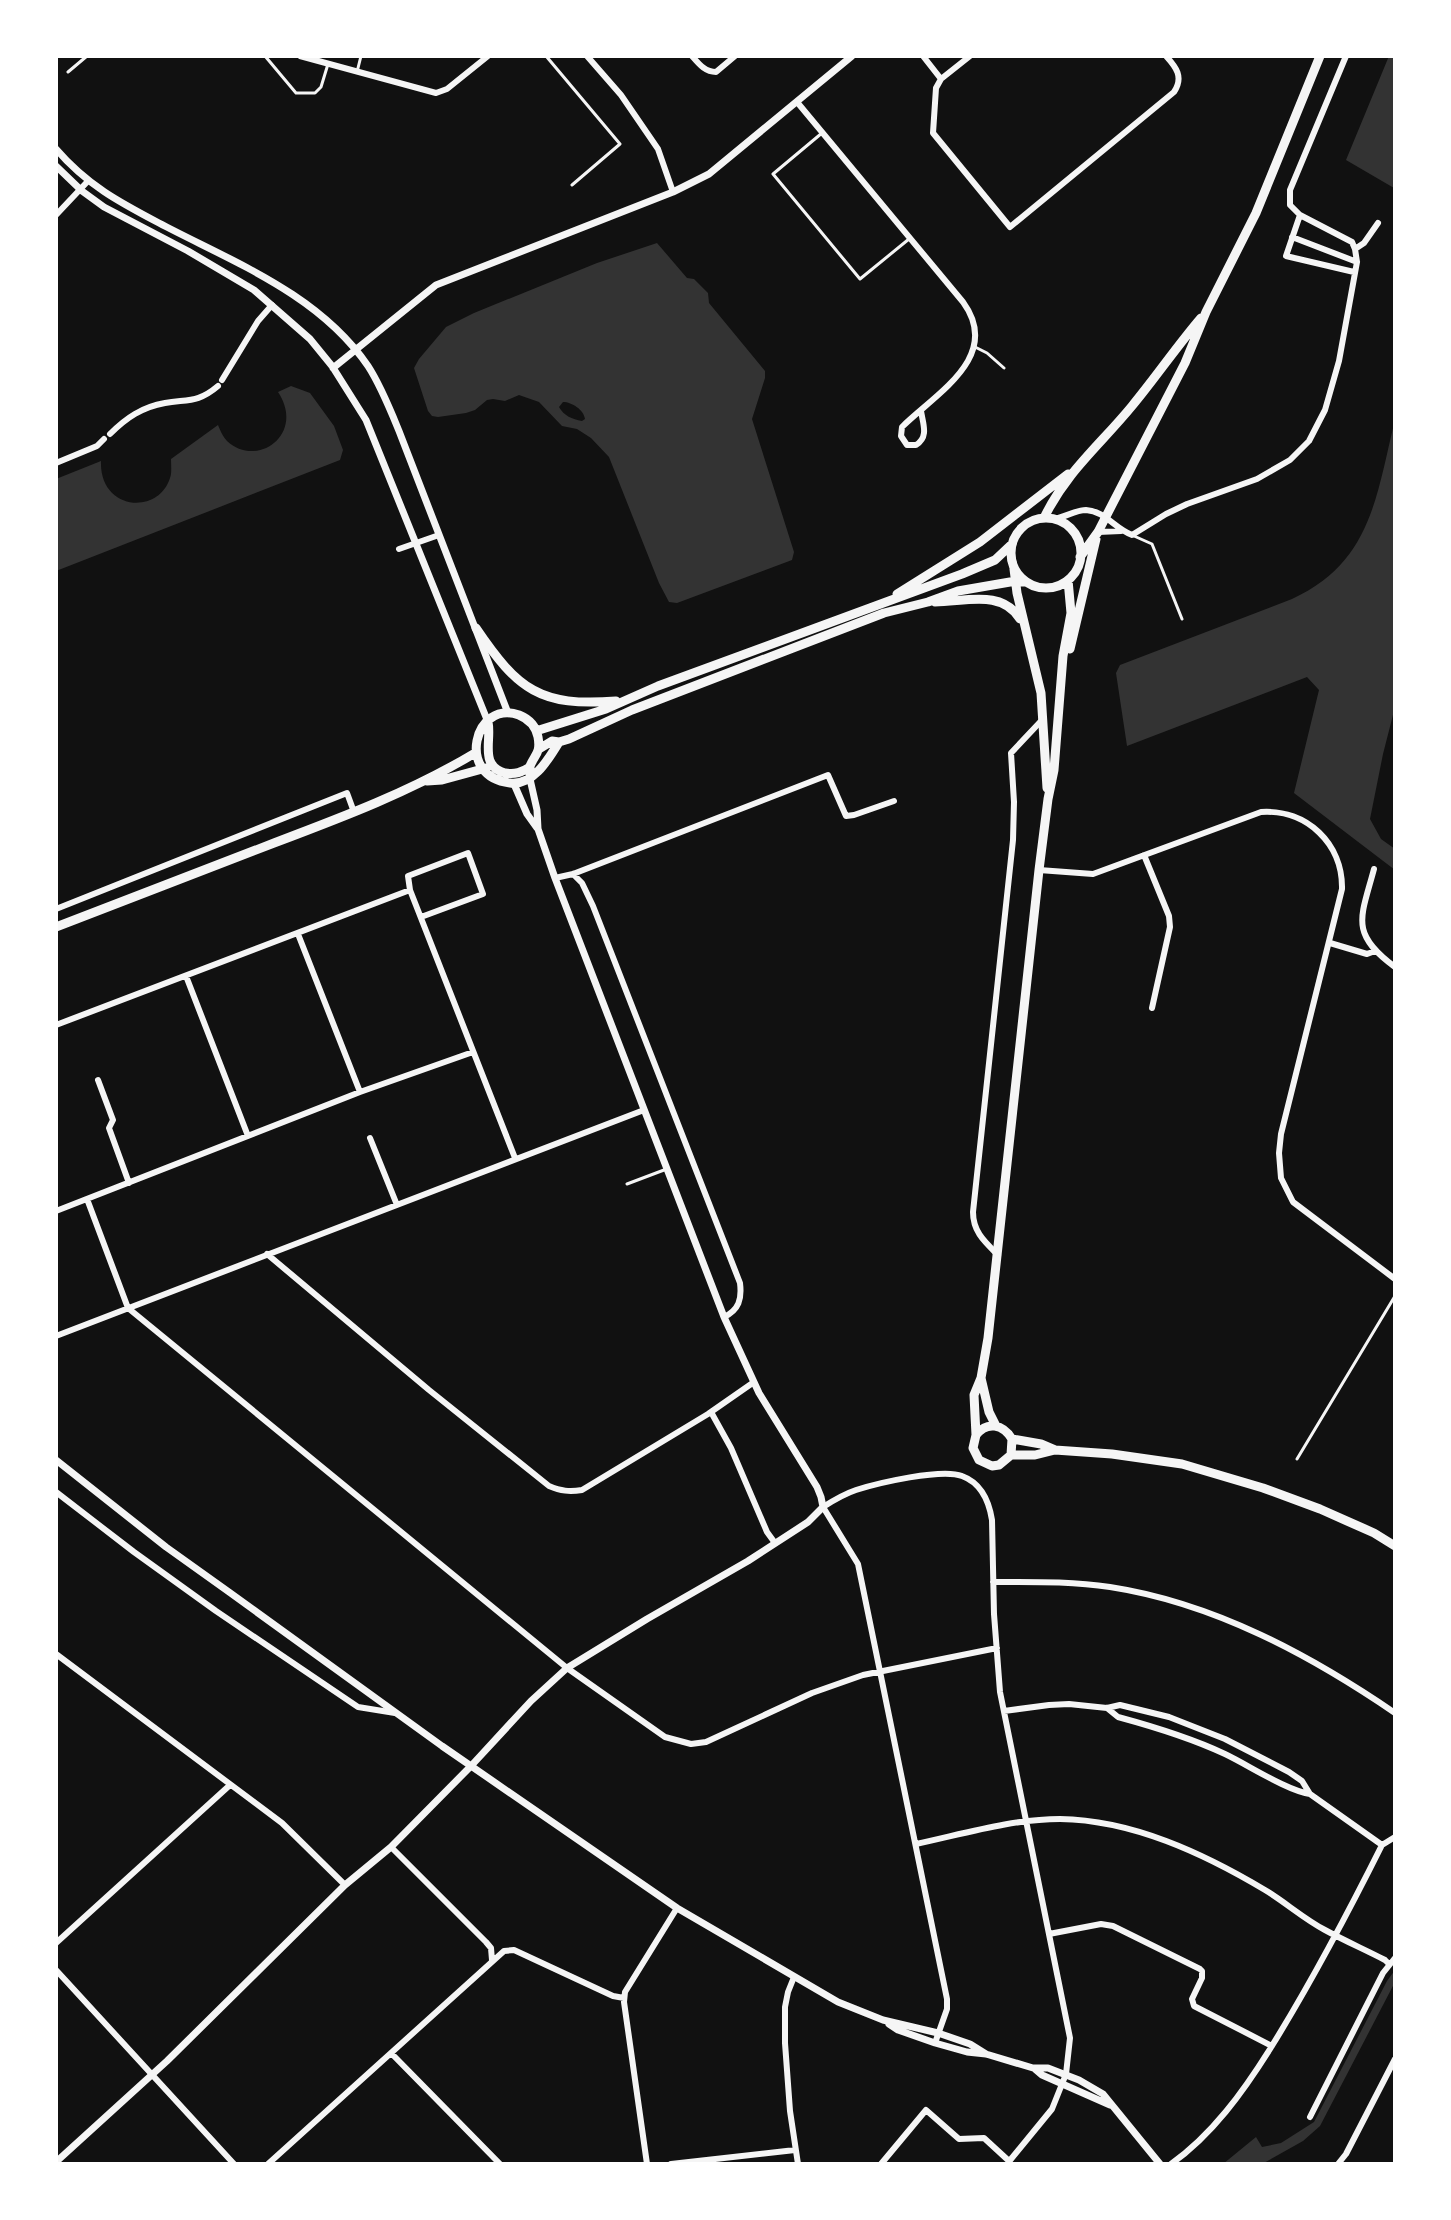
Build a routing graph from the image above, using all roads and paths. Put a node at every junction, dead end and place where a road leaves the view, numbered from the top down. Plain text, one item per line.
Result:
1 (87, 56) edge
2 (265, 56) edge
3 (301, 56) edge
4 (361, 56) edge
5 (488, 56) edge
6 (546, 56) edge
7 (587, 56) edge
8 (692, 56) edge
9 (735, 56) edge
10 (852, 56) edge
11 (923, 56) edge
12 (970, 56) edge
13 (1166, 56) edge
14 (1320, 56) edge
15 (1346, 56) edge
16 (328, 64) junction
17 (68, 72) dead end
18 (357, 72) junction
19 (941, 79) junction
20 (797, 102) junction
21 (822, 133) junction
22 (56, 149) edge
23 (56, 166) edge
24 (88, 181) junction
25 (572, 185) dead end
26 (80, 190) junction
27 (673, 192) junction
28 (56, 215) edge
29 (1300, 215) junction
30 (1378, 223) dead end
31 (1292, 237) junction
32 (910, 238) junction
33 (1355, 249) junction
34 (1357, 262) junction
35 (1354, 272) junction
36 (272, 305) junction
37 (1206, 312) junction
38 (974, 347) junction
39 (355, 351) junction
40 (333, 368) junction
41 (1004, 368) dead end
42 (921, 411) junction
43 (56, 463) edge
44 (1074, 470) junction
45 (1106, 518) junction
46 (1049, 519) junction
47 (1121, 531) junction
48 (1098, 532) junction
49 (439, 535) junction
50 (1132, 535) junction
51 (415, 543) junction
52 (1012, 544) junction
53 (399, 549) dead end
54 (1080, 557) junction
55 (1068, 580) junction
56 (1021, 582) junction
57 (888, 601) junction
58 (928, 602) junction
59 (1182, 619) dead end
60 (476, 628) junction
61 (1025, 628) junction
62 (1062, 676) junction
63 (624, 700) junction
64 (508, 713) junction
65 (1042, 720) junction
66 (488, 722) junction
67 (536, 731) junction
68 (559, 742) junction
69 (539, 749) junction
70 (475, 753) junction
71 (494, 767) junction
72 (530, 767) junction
73 (482, 769) junction
74 (530, 779) junction
75 (427, 781) junction
76 (514, 784) junction
77 (1048, 799) junction
78 (894, 801) dead end
79 (354, 812) junction
80 (538, 829) junction
81 (1144, 855) junction
82 (1374, 869) dead end
83 (1039, 870) junction
84 (573, 874) junction
85 (555, 878) junction
86 (410, 890) junction
87 (56, 909) edge
88 (421, 917) junction
89 (56, 927) edge
90 (298, 934) junction
91 (1330, 943) junction
92 (1375, 951) junction
93 (1395, 967) edge
94 (186, 976) junction
95 (1152, 1008) dead end
96 (56, 1025) edge
97 (473, 1052) junction
98 (98, 1080) dead end
99 (360, 1092) junction
100 (644, 1110) junction
101 (248, 1136) junction
102 (370, 1138) dead end
103 (515, 1158) junction
104 (667, 1169) junction
105 (129, 1183) junction
106 (627, 1184) dead end
107 (87, 1199) junction
108 (397, 1205) junction
109 (56, 1211) edge
110 (267, 1254) junction
111 (998, 1255) junction
112 (1395, 1279) edge
113 (1395, 1296) edge
114 (128, 1308) junction
115 (724, 1317) junction
116 (56, 1336) edge
117 (981, 1378) junction
118 (754, 1382) junction
119 (711, 1412) junction
120 (996, 1426) junction
121 (976, 1435) junction
122 (1012, 1439) junction
123 (1055, 1450) junction
124 (1011, 1455) junction
125 (1297, 1459) dead end
126 (56, 1460) edge
127 (56, 1492) edge
128 (823, 1507) junction
129 (775, 1543) junction
130 (1395, 1546) edge
131 (993, 1582) junction
132 (997, 1648) junction
133 (56, 1654) edge
134 (567, 1668) junction
135 (880, 1671) junction
136 (1107, 1708) junction
137 (1004, 1711) junction
138 (397, 1713) junction
139 (1395, 1713) edge
140 (471, 1766) junction
141 (230, 1785) junction
142 (1310, 1794) junction
143 (1026, 1821) junction
144 (1395, 1837) edge
145 (916, 1844) junction
146 (1382, 1845) junction
147 (391, 1847) junction
148 (345, 1885) junction
149 (677, 1908) junction
150 (1049, 1934) junction
151 (1336, 1935) junction
152 (56, 1943) edge
153 (492, 1960) junction
154 (1392, 1961) edge
155 (56, 1970) edge
156 (794, 1977) junction
157 (624, 1998) junction
158 (883, 2020) junction
159 (938, 2033) junction
160 (935, 2043) junction
161 (1272, 2046) junction
162 (391, 2053) junction
163 (986, 2054) junction
164 (1395, 2059) edge
165 (1033, 2068) junction
166 (1066, 2074) junction
167 (152, 2075) junction
168 (1062, 2084) junction
169 (1112, 2105) junction
170 (1310, 2117) dead end
171 (795, 2150) junction
172 (56, 2162) edge
173 (1008, 2162) edge
174 (234, 2164) edge
175 (268, 2164) edge
176 (500, 2164) edge
177 (647, 2164) edge
178 (671, 2164) edge
179 (798, 2164) edge
180 (881, 2164) edge
181 (1160, 2164) edge
182 (1171, 2164) edge
183 (1338, 2164) edge

1 - 17 lane
2 - 16 lane
3 - 16 street
4 - 18 lane
5 - 18 street
6 - 25 lane
7 - 27 street
8 - 9 street
10 - 20 street
11 - 19 street
12 - 19 street
13 - 19 street
14 - 37 main road
15 - 29 street
16 - 18 street
20 - 21 street
20 - 27 street
21 - 32 street
21 - 32 lane
22 - 24 street
23 - 26 street
24 - 26 street
24 - 39 street
26 - 28 street
26 - 36 street
27 - 39 street
29 - 31 street
29 - 33 street
30 - 33 street
31 - 34 street
31 - 35 street
32 - 38 street
33 - 34 street
34 - 35 street
35 - 50 street
36 - 40 street
36 - 43 street
37 - 44 main road
37 - 45 main road
38 - 41 lane
38 - 42 street
39 - 40 street
39 - 49 street
40 - 51 street
42 - 42 street
44 - 46 main road
44 - 57 main road
45 - 46 street
45 - 47 street
45 - 48 main road
46 - 52 main road
46 - 54 main road
47 - 48 street
47 - 50 street
48 - 54 main road
48 - 62 main road
49 - 51 street
49 - 60 street
50 - 59 lane
51 - 53 street
51 - 66 street
52 - 56 main road
52 - 57 main road
54 - 55 main road
55 - 56 main road
55 - 62 main road
56 - 58 main road
56 - 61 main road
57 - 63 main road
58 - 61 main road
58 - 68 main road
60 - 63 main road
60 - 64 street
61 - 65 main road
62 - 77 main road
63 - 67 main road
64 - 66 main road
64 - 67 main road
65 - 77 main road
65 - 111 street
66 - 70 main road
66 - 71 main road
67 - 69 main road
68 - 69 main road
68 - 74 main road
69 - 72 main road
70 - 73 main road
70 - 75 main road
71 - 72 main road
71 - 73 main road
72 - 74 main road
73 - 75 main road
73 - 76 main road
74 - 76 main road
74 - 80 street
75 - 79 main road
76 - 80 street
77 - 83 main road
78 - 84 street
79 - 87 street
79 - 89 main road
80 - 85 street
81 - 83 street
81 - 91 street
81 - 95 street
82 - 92 street
83 - 111 main road
84 - 85 street
84 - 115 street
85 - 100 street
86 - 88 street
86 - 88 street
86 - 90 street
88 - 97 street
90 - 94 street
90 - 99 street
91 - 92 street
91 - 112 street
92 - 93 street
94 - 96 street
94 - 101 street
97 - 99 street
97 - 103 street
98 - 105 street
99 - 101 street
100 - 103 street
100 - 104 street
101 - 105 street
102 - 108 street
103 - 108 street
104 - 106 lane
104 - 115 street
105 - 107 street
107 - 109 street
107 - 114 street
108 - 110 street
110 - 114 street
110 - 119 street
111 - 117 main road
113 - 125 lane
114 - 116 street
114 - 134 street
115 - 118 street
117 - 120 main road
117 - 121 main road
118 - 119 street
118 - 128 street
119 - 129 street
120 - 121 main road
120 - 122 main road
121 - 124 main road
122 - 123 main road
122 - 124 main road
123 - 124 main road
123 - 130 main road
126 - 138 street
127 - 138 street
128 - 129 street
128 - 131 street
128 - 135 street
129 - 134 street
131 - 132 street
131 - 139 street
132 - 135 street
132 - 137 street
133 - 141 street
134 - 135 street
134 - 140 street
135 - 145 street
136 - 137 street
136 - 142 street
136 - 142 street
137 - 143 street
138 - 140 street
140 - 147 street
140 - 149 street
141 - 148 street
141 - 152 street
142 - 146 street
143 - 145 street
143 - 150 street
143 - 151 street
144 - 146 street
145 - 159 street
146 - 151 street
147 - 148 street
147 - 153 street
148 - 167 street
149 - 156 street
149 - 157 street
150 - 161 street
150 - 166 street
151 - 154 street
151 - 161 street
153 - 157 street
153 - 162 street
154 - 170 street
155 - 167 street
156 - 158 street
156 - 171 street
157 - 177 street
158 - 159 street
158 - 160 street
159 - 160 street
159 - 163 street
160 - 163 street
161 - 182 street
162 - 175 street
162 - 176 street
163 - 165 street
164 - 183 street
165 - 166 street
165 - 168 street
166 - 168 street
166 - 169 street
167 - 172 street
167 - 174 street
168 - 169 street
168 - 173 street
169 - 181 street
171 - 178 street
171 - 179 street
173 - 180 street

